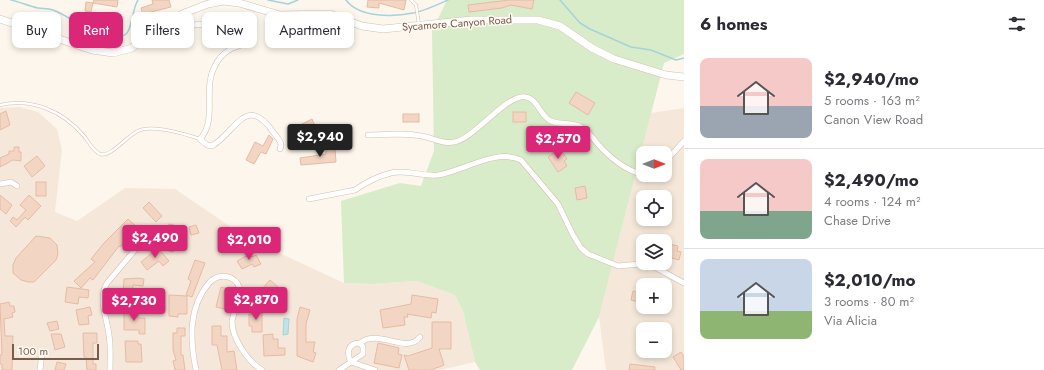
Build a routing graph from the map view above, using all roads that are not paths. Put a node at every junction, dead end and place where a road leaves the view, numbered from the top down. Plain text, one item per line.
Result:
1 (411, 0) edge
2 (189, 12) edge
3 (0, 20) edge
4 (419, 23) junction
5 (194, 25) edge
6 (132, 48) edge
7 (684, 77) edge
8 (0, 105) edge
9 (368, 135) dead end
10 (200, 139) junction
11 (684, 141) edge
12 (280, 149) dead end
13 (672, 154) edge
14 (636, 173) edge
15 (0, 184) edge
16 (17, 186) dead end
17 (309, 199) dead end
18 (150, 232) dead end
19 (684, 283) edge
20 (420, 337) dead end
21 (360, 343) junction
22 (42, 353) dead end
23 (351, 362) junction
24 (40, 370) edge
25 (110, 370) edge
26 (196, 370) edge
27 (262, 370) edge
28 (339, 370) edge
29 (375, 370) edge

1 - 4 lane
2 - 4 main road, Sycamore Canyon Road
3 - 6 main road, Sycamore Canyon Road
4 - 7 main road, Sycamore Canyon Road
5 - 10 street
8 - 10 lane
9 - 14 street
10 - 12 street
11 - 13 street
15 - 16 street
17 - 19 street
18 - 25 street
20 - 21 street
21 - 23 street
21 - 23 street
22 - 24 street
23 - 28 street
23 - 29 street
26 - 27 street

